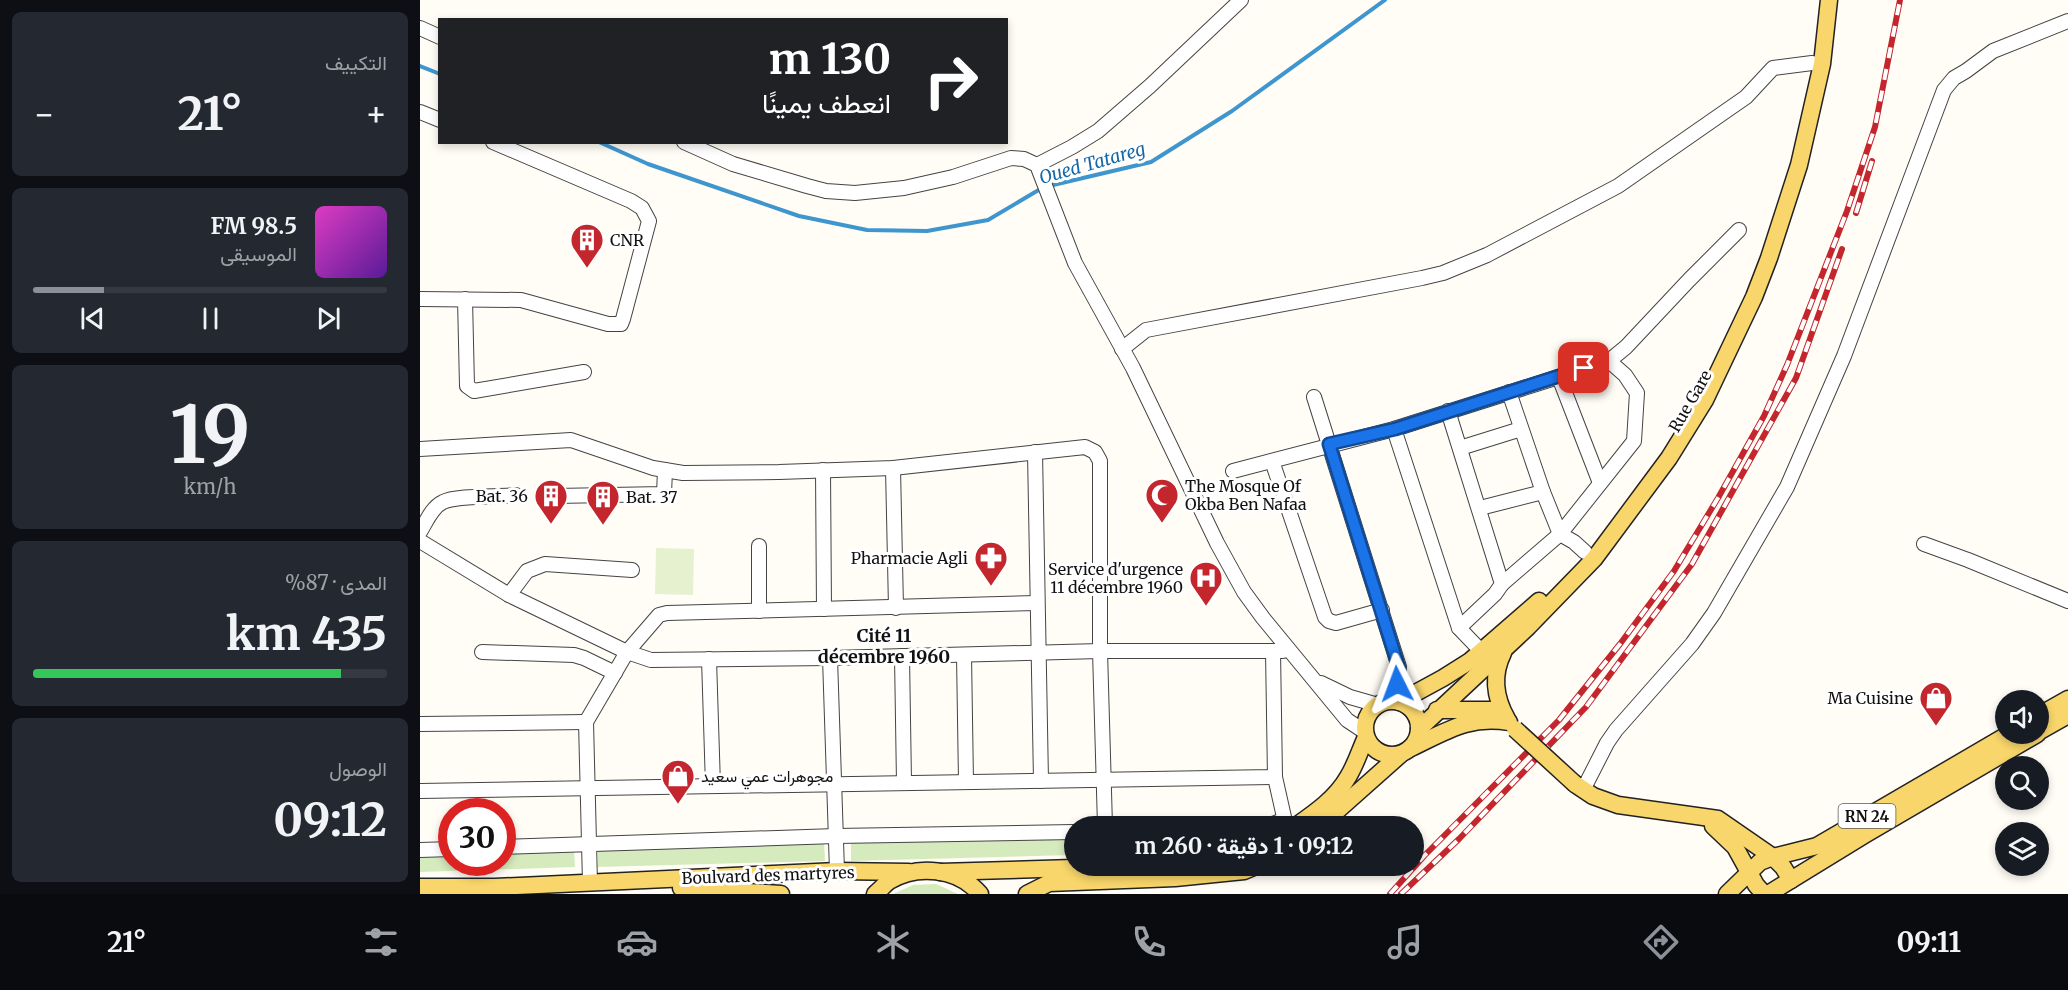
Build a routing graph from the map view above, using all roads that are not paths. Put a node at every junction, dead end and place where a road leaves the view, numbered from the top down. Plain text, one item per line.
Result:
1 (1241, 0) edge
2 (1820, 0) edge
3 (1829, 0) edge
4 (2068, 21) edge
5 (420, 28) edge
6 (438, 36) edge
7 (1812, 63) junction
8 (420, 111) edge
9 (438, 119) edge
10 (498, 144) edge
11 (688, 144) edge
12 (1037, 165) junction
13 (1738, 230) dead end
14 (420, 299) edge
15 (465, 299) junction
16 (1122, 348) junction
17 (1609, 362) junction
18 (585, 372) dead end
19 (1559, 377) junction
20 (1509, 393) junction
21 (1314, 397) dead end
22 (1448, 411) junction
23 (1395, 429) junction
24 (1521, 429) junction
25 (1329, 444) junction
26 (1460, 448) junction
27 (420, 449) edge
28 (1035, 452) junction
29 (1272, 461) junction
30 (893, 468) junction
31 (664, 470) junction
32 (823, 470) junction
33 (1233, 471) dead end
34 (1600, 483) junction
35 (1543, 492) junction
36 (516, 495) dead end
37 (555, 495) dead end
38 (1480, 508) junction
39 (420, 532) edge
40 (1560, 534) junction
41 (420, 541) edge
42 (1924, 544) dead end
43 (759, 546) dead end
44 (1585, 552) junction
45 (632, 570) dead end
46 (1502, 584) junction
47 (509, 595) junction
48 (2068, 601) edge
49 (1037, 603) junction
50 (896, 608) junction
51 (824, 609) junction
52 (1382, 610) junction
53 (759, 611) junction
54 (1459, 628) junction
55 (1504, 649) junction
56 (1100, 651) junction
57 (1273, 651) junction
58 (482, 652) dead end
59 (627, 652) junction
60 (1291, 652) junction
61 (1482, 652) junction
62 (1038, 653) junction
63 (964, 655) junction
64 (902, 656) junction
65 (830, 658) junction
66 (709, 659) junction
67 (615, 673) junction
68 (1315, 680) junction
69 (2068, 699) edge
70 (1397, 701) junction
71 (1378, 705) junction
72 (1441, 710) junction
73 (2049, 710) edge
74 (2068, 715) edge
75 (1417, 721) junction
76 (1509, 721) junction
77 (586, 722) junction
78 (420, 724) edge
79 (2049, 726) edge
80 (1366, 734) junction
81 (1995, 742) edge
82 (2020, 744) edge
83 (1406, 751) junction
84 (1275, 777) junction
85 (1103, 780) junction
86 (1041, 781) junction
87 (966, 782) junction
88 (904, 783) junction
89 (835, 784) junction
90 (713, 786) junction
91 (1579, 787) junction
92 (587, 788) junction
93 (420, 791) edge
94 (1105, 816) edge
95 (1286, 816) edge
96 (1304, 816) edge
97 (1331, 816) edge
98 (1701, 816) junction
99 (1064, 831) edge
100 (836, 836) junction
101 (589, 843) junction
102 (516, 846) edge
103 (438, 849) edge
104 (420, 850) edge
105 (1773, 857) junction
106 (1064, 871) edge
107 (837, 872) junction
108 (909, 872) junction
109 (940, 872) junction
110 (1750, 872) junction
111 (1083, 876) edge
112 (1156, 876) edge
113 (1195, 876) edge
114 (1791, 880) junction
115 (590, 883) junction
116 (420, 887) edge
117 (506, 890) edge
118 (781, 894) edge
119 (875, 894) edge
120 (980, 894) edge
121 (1027, 894) edge
122 (1727, 894) edge
123 (1766, 894) edge

1 - 12 street
2 - 7 main road, Rue Gare
3 - 55 main road, Rue Gare
4 - 91 street
5 - 6 street
7 - 16 street
7 - 44 main road, Rue Gare
8 - 9 street
10 - 15 street
11 - 12 street
12 - 16 street
13 - 17 street
14 - 15 street
15 - 18 street
16 - 60 street
17 - 19 street
17 - 34 street
19 - 20 street
19 - 34 street
20 - 22 street
20 - 24 street
21 - 25 street
22 - 23 street
22 - 26 street
23 - 25 street
23 - 54 street
24 - 26 street
24 - 35 street
25 - 29 street
25 - 52 street
26 - 38 street
27 - 31 street
28 - 30 street
28 - 49 street
28 - 56 street
29 - 33 street
29 - 52 street
30 - 32 street
30 - 50 street
31 - 32 street
31 - 37 street
32 - 51 street
34 - 40 street
35 - 38 street
35 - 40 street
36 - 39 street
38 - 46 street
40 - 44 street
40 - 46 street
41 - 47 street
42 - 48 street
43 - 53 street
44 - 61 main road, Rue Gare
45 - 47 street
46 - 54 street
47 - 59 street
49 - 50 street
49 - 62 street
50 - 51 street
51 - 53 street
52 - 70 street
53 - 59 street
54 - 61 street
55 - 72 main road, Rue Gare
55 - 76 main road
56 - 57 street
56 - 62 street
56 - 85 street
57 - 60 street
57 - 84 street
58 - 67 street
59 - 66 street
59 - 67 street
60 - 68 street
61 - 70 main road, Rue Gare
62 - 63 street
62 - 86 street
63 - 64 street
63 - 87 street
64 - 65 street
64 - 88 street
65 - 66 street
65 - 89 street
66 - 90 street
67 - 77 street
68 - 71 street
68 - 80 street
69 - 73 main road
70 - 71 main road
70 - 75 main road
71 - 80 main road
72 - 75 main road
72 - 76 main road
74 - 79 main road, RN 24
75 - 83 main road
76 - 83 main road
76 - 91 main road, bridge
77 - 78 street
77 - 92 street
80 - 83 main road
80 - 96 main road
81 - 105 main road, RN 24
82 - 114 main road, RN 24
83 - 97 main road
84 - 85 street
84 - 95 street
85 - 86 street
85 - 94 street
86 - 87 street
87 - 88 street
88 - 89 street
89 - 90 street
89 - 100 street
90 - 92 street
91 - 98 main road
92 - 93 street
92 - 101 street
98 - 105 main road
98 - 110 main road
99 - 100 street
100 - 101 street
100 - 107 street
101 - 102 street
101 - 115 street
103 - 104 street
105 - 110 main road, RN 24
105 - 114 main road
106 - 109 main road, Boulvard des martyres
107 - 108 main road, Boulvard des martyres
107 - 115 main road, Boulvard des martyres
108 - 109 main road, Boulvard des martyres
108 - 119 main road
109 - 120 main road
110 - 122 main road, RN 24
110 - 123 main road
111 - 121 main road
112 - 113 main road
114 - 123 main road, RN 24
115 - 117 main road
115 - 118 main road
116 - 117 main road

